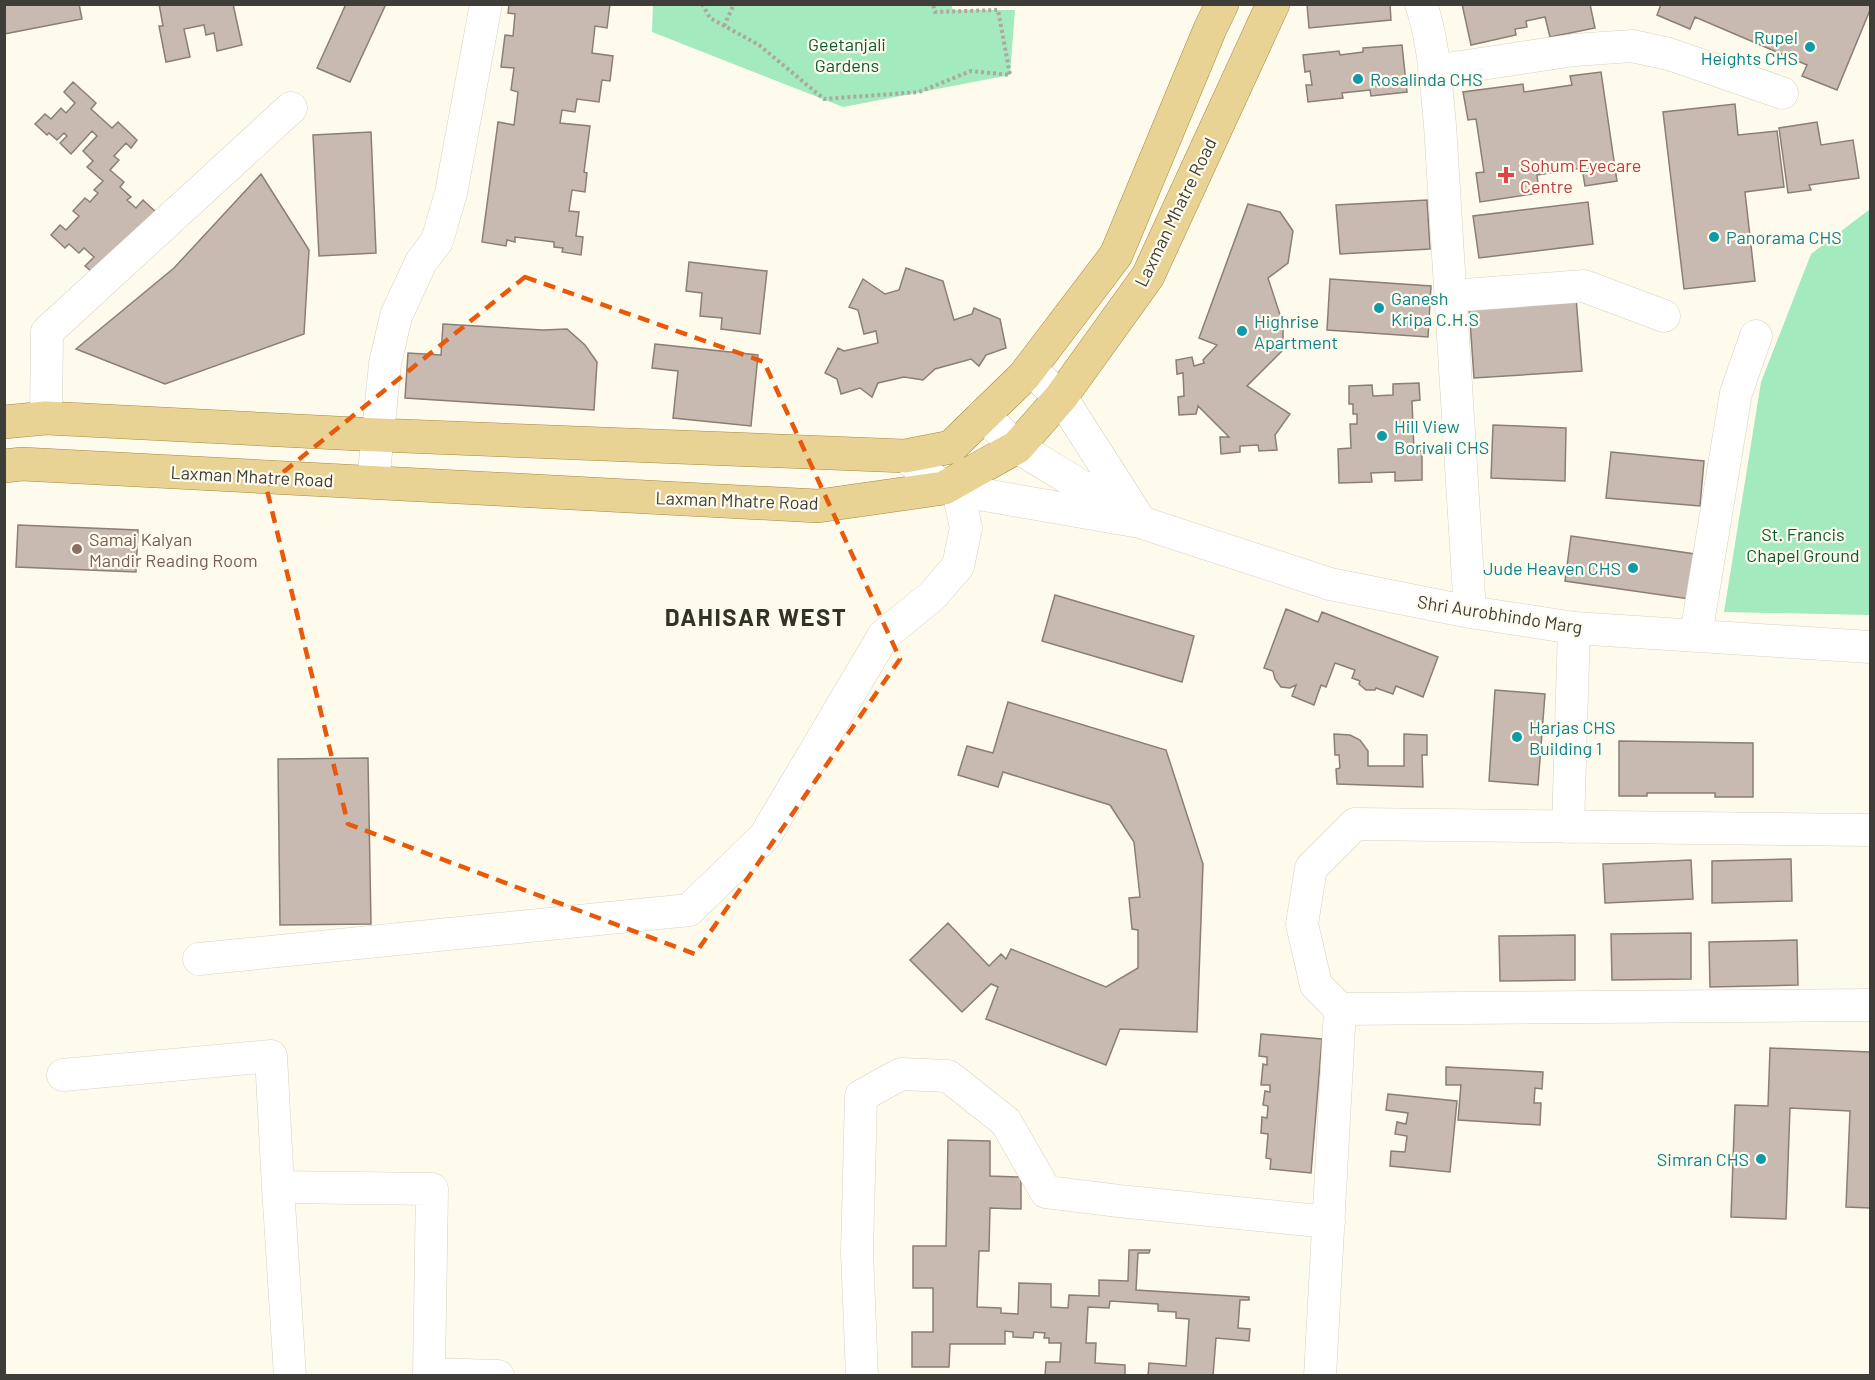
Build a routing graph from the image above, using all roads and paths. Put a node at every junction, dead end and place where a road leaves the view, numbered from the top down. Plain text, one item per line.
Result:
1 (486, 4) edge
2 (702, 4) edge
3 (734, 4) edge
4 (933, 4) edge
5 (1222, 4) edge
6 (1273, 4) edge
7 (1421, 4) edge
8 (724, 26) junction
9 (1434, 71) junction
10 (1782, 93) dead end
11 (291, 108) dead end
12 (1451, 296) junction
13 (1664, 316) dead end
14 (1756, 336) dead end
15 (1029, 369) junction
16 (1061, 397) junction
17 (983, 416) junction
18 (46, 418) junction
19 (4, 422) edge
20 (378, 435) junction
21 (1017, 447) junction
22 (905, 456) junction
23 (4, 466) edge
24 (373, 482) junction
25 (951, 489) junction
26 (1140, 522) junction
27 (1470, 612) junction
28 (1574, 628) junction
29 (1696, 636) junction
30 (1870, 647) edge
31 (1568, 827) junction
32 (1870, 830) edge
33 (199, 960) dead end
34 (1870, 1005) edge
35 (1340, 1009) junction
36 (63, 1074) dead end
37 (278, 1187) junction
38 (1329, 1222) junction
39 (290, 1376) edge
40 (498, 1376) edge
41 (862, 1376) edge
42 (1320, 1376) edge

1 - 20 street
2 - 8 path
3 - 8 path
4 - 8 path
5 - 15 main road, Laxman Mhatre Road
6 - 16 main road, Laxman Mhatre Road
7 - 9 street
9 - 10 street
9 - 12 street
11 - 18 street
12 - 13 street
12 - 27 street
14 - 29 street
15 - 16 street
15 - 17 main road, Laxman Mhatre Road
16 - 21 main road, Laxman Mhatre Road
16 - 26 street
17 - 21 street, Shri Aurobhindo Marg
17 - 22 main road, Laxman Mhatre Road
18 - 19 main road, Laxman Mhatre Road
18 - 20 main road, Laxman Mhatre Road
20 - 22 main road, Laxman Mhatre Road
20 - 24 street
21 - 25 main road, Laxman Mhatre Road
21 - 26 street, Shri Aurobhindo Marg
22 - 25 street, Shri Aurobhindo Marg
23 - 24 main road, Laxman Mhatre Road
24 - 25 main road, Laxman Mhatre Road
25 - 26 street, Shri Aurobhindo Marg
25 - 33 street
26 - 27 street, Shri Aurobhindo Marg
27 - 28 street, Shri Aurobhindo Marg
28 - 29 street, Shri Aurobhindo Marg
28 - 31 street
29 - 30 street, Shri Aurobhindo Marg
31 - 32 street
31 - 35 street
34 - 35 street
35 - 38 street
36 - 37 street
37 - 39 street
37 - 40 street
38 - 41 street
38 - 42 street

